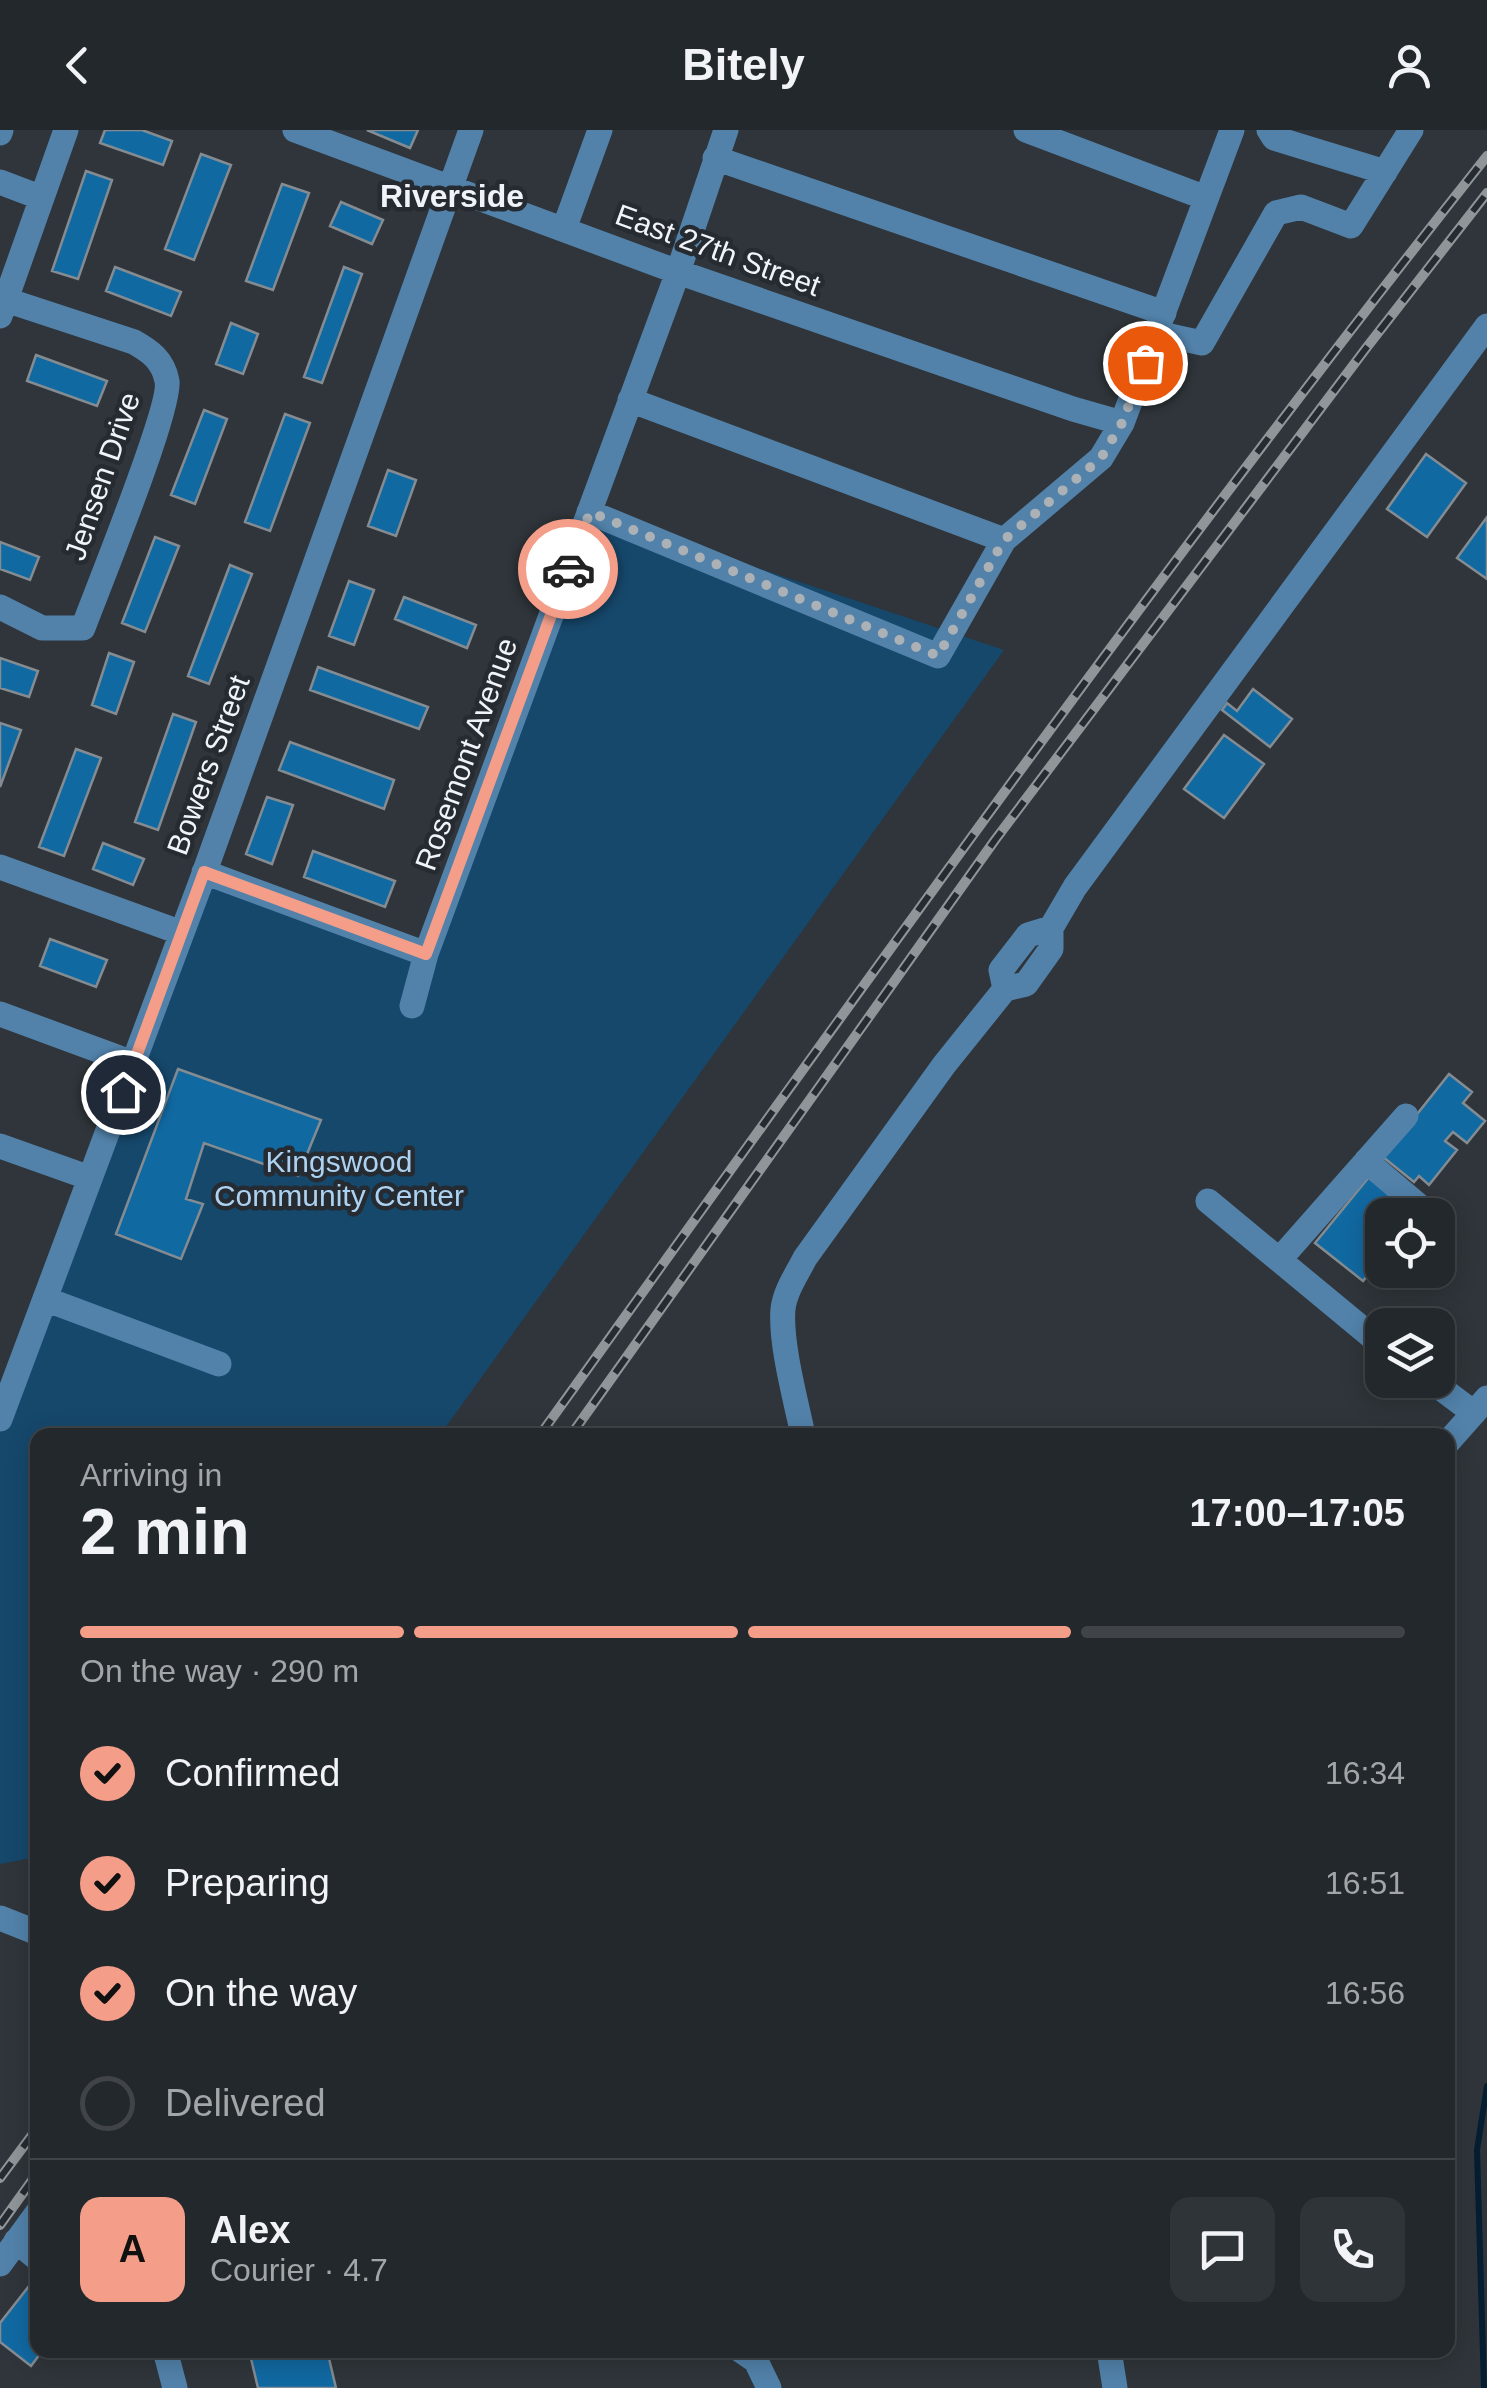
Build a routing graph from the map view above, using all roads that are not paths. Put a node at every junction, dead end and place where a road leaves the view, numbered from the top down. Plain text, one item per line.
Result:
1 (66, 130) edge
2 (295, 130) edge
3 (471, 130) edge
4 (600, 130) edge
5 (726, 130) edge
6 (1026, 130) edge
7 (1232, 130) edge
8 (1269, 130) edge
9 (1411, 130) edge
10 (715, 158) junction
11 (1384, 172) junction
12 (0, 182) edge
13 (450, 186) junction
14 (42, 198) junction
15 (1206, 198) junction
16 (564, 229) junction
17 (678, 272) junction
18 (2, 305) edge
19 (1160, 323) junction
20 (1487, 326) edge
21 (630, 400) junction
22 (1122, 423) junction
23 (590, 512) junction
24 (1004, 540) junction
25 (0, 607) edge
26 (0, 868) edge
27 (204, 872) junction
28 (182, 933) junction
29 (426, 954) junction
30 (412, 1006) dead end
31 (0, 1014) edge
32 (134, 1063) junction
33 (1406, 1116) dead end
34 (0, 1146) edge
35 (1366, 1162) junction
36 (90, 1178) junction
37 (1409, 1198) edge
38 (1208, 1201) dead end
39 (1280, 1259) junction
40 (45, 1299) junction
41 (1365, 1331) edge
42 (219, 1364) dead end
43 (1455, 1392) edge
44 (1481, 1405) edge
45 (0, 1419) edge
46 (802, 1428) edge
47 (1455, 1434) edge
48 (0, 1918) edge
49 (30, 1930) edge
50 (30, 2223) edge
51 (16, 2242) junction
52 (30, 2253) edge
53 (0, 2264) edge
54 (167, 2358) edge
55 (753, 2358) edge
56 (1110, 2358) edge
57 (175, 2388) edge
58 (769, 2388) edge
59 (1116, 2388) edge

1 - 14 street
2 - 13 street, East 27th Street
3 - 13 street, Bowers Street
4 - 16 street
5 - 10 street, Rosemont Avenue
6 - 15 street
7 - 15 street
8 - 11 street
9 - 11 street
10 - 17 street, Rosemont Avenue
10 - 19 street
11 - 19 street
12 - 14 street
13 - 16 street, East 27th Street
13 - 27 street, Bowers Street
14 - 18 street
15 - 19 street
16 - 17 street, East 27th Street
17 - 21 street, Rosemont Avenue
17 - 22 street, East 27th Street
18 - 25 street, Jensen Drive
19 - 22 street
20 - 46 street
21 - 23 street, Rosemont Avenue
21 - 24 street
22 - 24 street
23 - 24 street
23 - 29 street, Rosemont Avenue
26 - 28 street
27 - 28 street, Bowers Street
27 - 29 street
28 - 32 street, Bowers Street
29 - 30 street, Rosemont Avenue
31 - 32 street
32 - 36 street, Bowers Street
33 - 35 street
34 - 36 street
35 - 37 street
35 - 39 street
36 - 40 street, Bowers Street
38 - 39 street
39 - 41 street
40 - 42 street
40 - 45 street, Bowers Street
43 - 44 street
44 - 47 street
48 - 49 street
50 - 51 street
51 - 52 street
51 - 53 street
54 - 57 street
55 - 58 street
56 - 59 street

